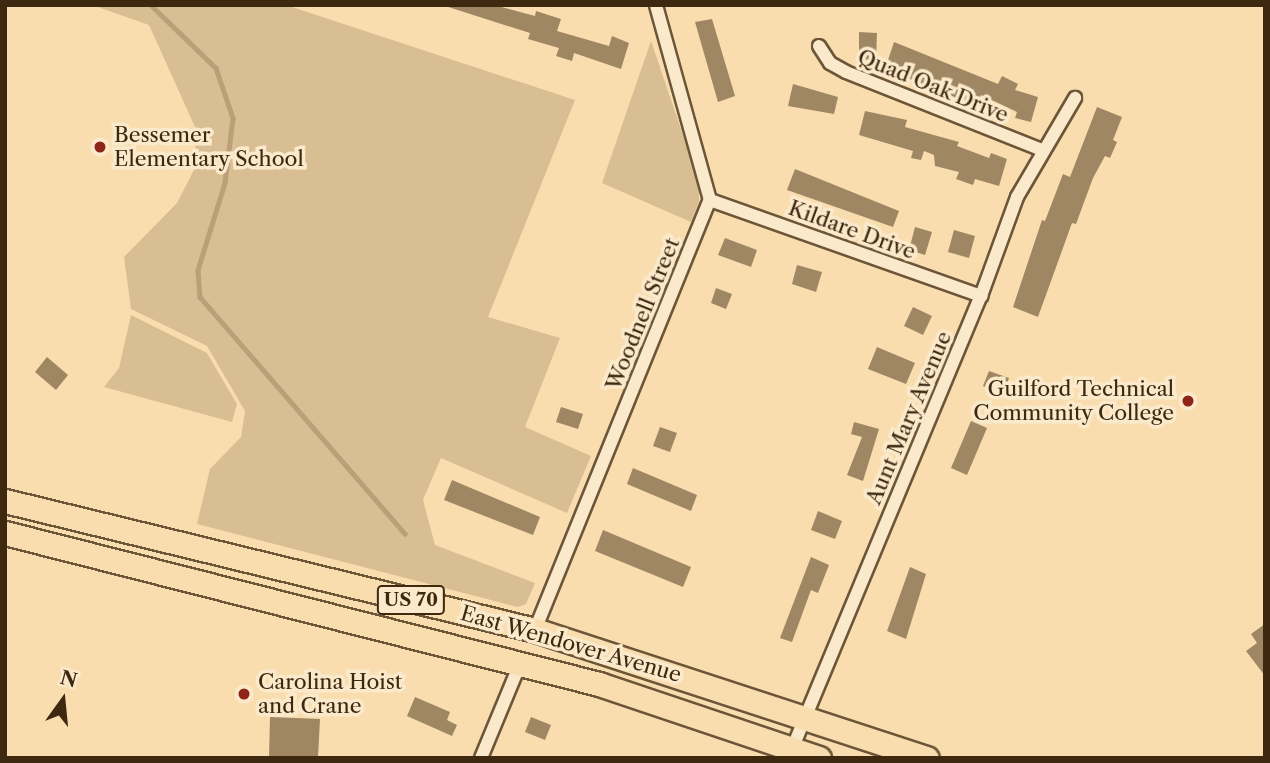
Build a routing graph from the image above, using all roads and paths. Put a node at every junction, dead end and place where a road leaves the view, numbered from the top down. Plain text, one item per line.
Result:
1 (656, 5) edge
2 (819, 46) dead end
3 (1075, 98) dead end
4 (1041, 150) junction
5 (710, 200) junction
6 (981, 296) junction
7 (5, 500) edge
8 (5, 533) edge
9 (535, 630) junction
10 (520, 664) junction
11 (806, 716) junction
12 (790, 753) edge
13 (481, 758) edge
14 (819, 758) edge
15 (927, 758) edge

1 - 5 street
2 - 4 street, Quad Oak Drive
3 - 4 street, Aunt Mary Avenue
4 - 6 street, Aunt Mary Avenue
5 - 6 street, Kildare Drive
5 - 9 street, Woodnell Street
6 - 11 street, Aunt Mary Avenue
7 - 9 highway, East Wendover Avenue / US 70
8 - 10 highway, East Wendover Avenue / US 70
9 - 11 highway, East Wendover Avenue / US 70
10 - 12 highway, East Wendover Avenue / US 70
10 - 13 street
11 - 12 street, Aunt Mary Avenue
11 - 15 highway, East Wendover Avenue / US 70
12 - 14 highway, East Wendover Avenue / US 70

